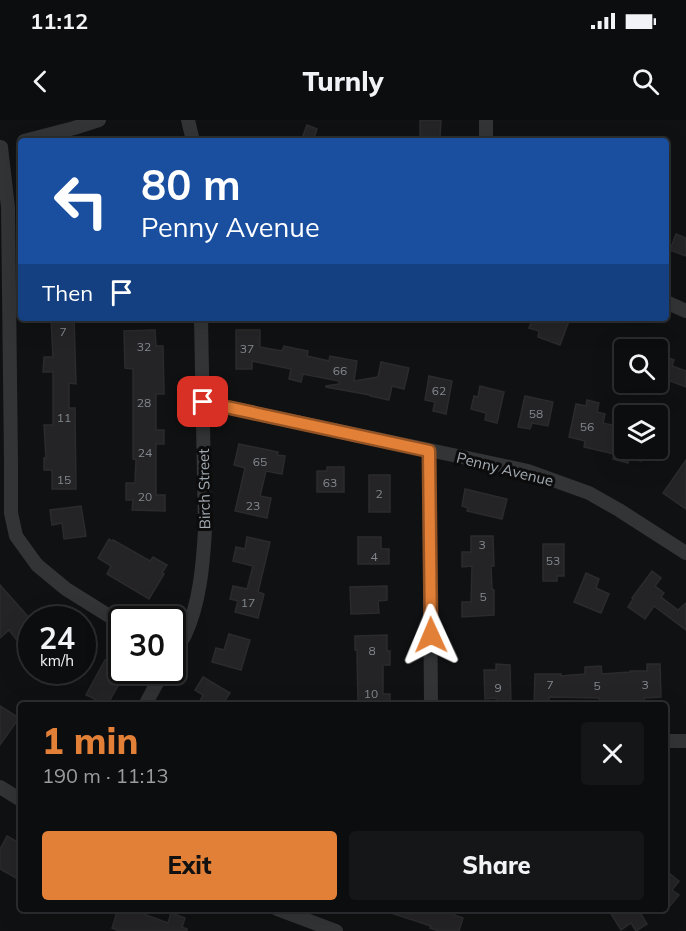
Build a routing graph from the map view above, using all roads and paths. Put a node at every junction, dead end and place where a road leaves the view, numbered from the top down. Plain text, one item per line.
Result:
1 (99, 120) edge
2 (188, 120) edge
3 (486, 120) edge
4 (35, 138) edge
5 (192, 138) edge
6 (486, 138) edge
7 (18, 142) edge
8 (0, 147) edge
9 (669, 303) edge
10 (686, 311) edge
11 (201, 321) edge
12 (203, 402) junction
13 (429, 451) junction
14 (686, 554) edge
15 (108, 615) edge
16 (186, 632) edge
17 (156, 684) edge
18 (147, 702) edge
19 (431, 702) edge
20 (668, 741) edge
21 (686, 741) edge
22 (0, 787) edge
23 (18, 798) edge
24 (285, 912) edge
25 (336, 931) edge

1 - 4 street
2 - 5 street
3 - 6 street
7 - 8 street
8 - 15 street
9 - 10 street
11 - 12 street, Birch Street
12 - 13 street, Penny Avenue
12 - 16 street, Birch Street
13 - 14 street, Penny Avenue
13 - 19 street
17 - 18 street
20 - 21 street
22 - 23 street
24 - 25 street

